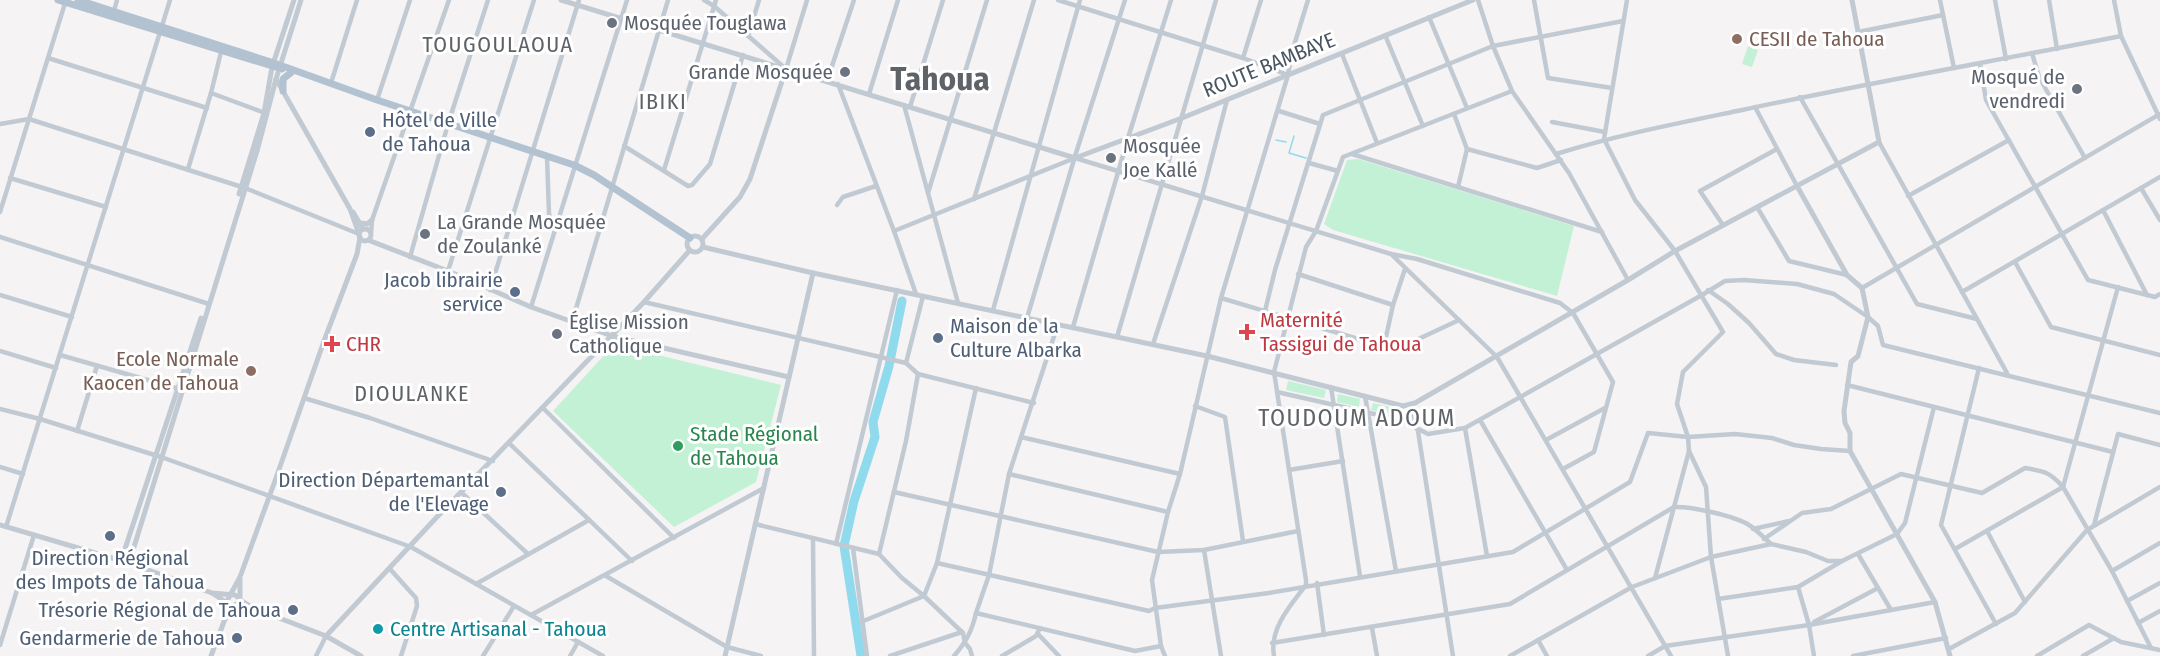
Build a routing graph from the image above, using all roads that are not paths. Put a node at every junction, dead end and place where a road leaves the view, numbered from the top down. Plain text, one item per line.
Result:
1 (78, 0) edge
2 (117, 0) edge
3 (170, 0) edge
4 (294, 0) edge
5 (301, 0) edge
6 (357, 0) edge
7 (410, 0) edge
8 (449, 0) edge
9 (488, 0) edge
10 (534, 0) edge
11 (561, 0) edge
12 (627, 0) edge
13 (668, 0) edge
14 (704, 0) edge
15 (716, 0) edge
16 (759, 0) edge
17 (807, 0) edge
18 (854, 0) edge
19 (898, 0) edge
20 (942, 0) edge
21 (987, 0) edge
22 (1034, 0) edge
23 (1058, 0) edge
24 (1080, 0) edge
25 (1125, 0) edge
26 (1171, 0) edge
27 (1216, 0) edge
28 (1261, 0) edge
29 (1308, 0) edge
30 (1476, 0) edge
31 (1534, 0) edge
32 (1627, 0) edge
33 (1851, 0) edge
34 (1940, 0) edge
35 (1995, 0) edge
36 (2049, 0) edge
37 (2114, 0) edge
38 (63, 1) edge
39 (578, 2) edge
40 (1460, 2) edge
41 (714, 6) junction
42 (1078, 6) junction
43 (114, 11) junction
44 (1943, 15) junction
45 (1429, 17) junction
46 (621, 18) junction
47 (1119, 19) junction
48 (1623, 21) junction
49 (161, 29) junction
50 (659, 30) junction
51 (1161, 32) junction
52 (1858, 32) junction
53 (1385, 35) junction
54 (748, 36) junction
55 (2121, 36) junction
56 (1541, 37) junction
57 (703, 43) junction
58 (1202, 46) junction
59 (1493, 46) junction
60 (2057, 49) junction
61 (221, 52) junction
62 (1342, 54) junction
63 (2032, 54) junction
64 (743, 55) junction
65 (48, 58) junction
66 (1243, 58) junction
67 (2006, 59) junction
68 (1449, 64) junction
69 (1980, 64) junction
70 (276, 66) junction
71 (1954, 68) junction
72 (786, 69) junction
73 (296, 72) junction
74 (1288, 75) junction
75 (276, 78) junction
76 (827, 81) junction
77 (332, 83) junction
78 (1404, 83) junction
79 (1867, 83) junction
80 (838, 84) junction
81 (142, 88) junction
82 (1612, 88) junction
83 (283, 91) junction
84 (1512, 91) junction
85 (211, 93) junction
86 (869, 94) junction
87 (1800, 97) junction
88 (377, 100) junction
89 (1227, 100) junction
90 (1360, 101) junction
91 (907, 106) junction
92 (1755, 107) junction
93 (207, 108) junction
94 (1467, 108) junction
95 (412, 111) junction
96 (1279, 111) junction
97 (266, 113) junction
98 (1454, 114) junction
99 (2159, 116) edge
100 (1182, 118) junction
101 (29, 119) junction
102 (951, 120) junction
103 (1552, 122) dead end
104 (1320, 123) junction
105 (0, 124) edge
106 (448, 124) junction
107 (1422, 126) junction
108 (1605, 132) junction
109 (994, 133) junction
110 (490, 138) junction
111 (1128, 138) junction
112 (1604, 139) junction
113 (2009, 140) junction
114 (1879, 142) junction
115 (1377, 143) junction
116 (624, 146) junction
117 (1037, 147) junction
118 (124, 149) junction
119 (1467, 149) junction
120 (1777, 149) junction
121 (531, 151) junction
122 (1351, 153) junction
123 (1556, 154) junction
124 (547, 157) junction
125 (1075, 158) junction
126 (2085, 158) junction
127 (1560, 160) junction
128 (1309, 162) junction
129 (1838, 163) junction
130 (574, 165) junction
131 (188, 169) junction
132 (664, 170) junction
133 (1118, 171) junction
134 (1338, 171) junction
135 (1029, 177) junction
136 (2160, 177) edge
137 (10, 178) junction
138 (1162, 184) junction
139 (611, 186) junction
140 (876, 186) junction
141 (1797, 186) junction
142 (1458, 187) junction
143 (2036, 187) junction
144 (243, 188) junction
145 (2141, 188) junction
146 (928, 193) junction
147 (1202, 196) junction
148 (1908, 196) junction
149 (974, 199) junction
150 (837, 205) dead end
151 (106, 207) junction
152 (1757, 207) junction
153 (350, 208) junction
154 (1246, 210) junction
155 (2103, 210) junction
156 (0, 212) edge
157 (933, 215) junction
158 (372, 220) junction
159 (2160, 220) edge
160 (360, 223) junction
161 (1290, 223) junction
162 (1723, 225) junction
163 (554, 230) junction
164 (894, 231) junction
165 (1316, 231) junction
166 (1602, 232) junction
167 (361, 234) junction
168 (2062, 234) junction
169 (0, 237) edge
170 (369, 237) junction
171 (690, 238) junction
172 (702, 239) junction
173 (1936, 244) junction
174 (703, 247) junction
175 (690, 250) junction
176 (1675, 251) junction
177 (357, 254) junction
178 (1391, 254) junction
179 (410, 257) junction
180 (2014, 261) junction
181 (88, 265) junction
182 (1896, 267) junction
183 (1405, 269) junction
184 (447, 271) junction
185 (813, 273) junction
186 (1298, 274) junction
187 (1847, 275) junction
188 (1629, 280) junction
189 (2118, 287) junction
190 (1862, 288) junction
191 (490, 290) junction
192 (897, 290) junction
193 (1708, 290) junction
194 (1962, 292) junction
195 (915, 294) junction
196 (2160, 294) edge
197 (0, 295) edge
198 (1702, 295) junction
199 (2147, 295) junction
200 (923, 296) junction
201 (1221, 298) junction
202 (644, 302) junction
203 (958, 303) junction
204 (207, 304) junction
205 (1393, 305) junction
206 (531, 307) junction
207 (993, 310) junction
208 (1265, 311) junction
209 (1573, 313) junction
210 (72, 317) junction
211 (1868, 317) junction
212 (1027, 318) junction
213 (1287, 318) junction
214 (1977, 319) junction
215 (1459, 320) junction
216 (572, 322) junction
217 (1058, 324) junction
218 (1072, 327) junction
219 (612, 336) junction
220 (1117, 337) junction
221 (798, 339) junction
222 (2103, 340) junction
223 (1154, 344) junction
224 (1384, 346) junction
225 (0, 351) edge
226 (1596, 353) junction
227 (60, 355) junction
228 (2160, 355) edge
229 (1207, 356) junction
230 (881, 357) junction
231 (1497, 357) junction
232 (906, 363) junction
233 (1836, 365) dead end
234 (97, 366) junction
235 (56, 368) junction
236 (1979, 368) junction
237 (1274, 372) junction
238 (918, 374) junction
239 (2007, 374) junction
240 (789, 377) junction
241 (1847, 385) junction
242 (1331, 387) junction
243 (976, 388) junction
244 (180, 390) junction
245 (1277, 392) junction
246 (2088, 394) junction
247 (1365, 396) junction
248 (1521, 397) junction
249 (304, 398) junction
250 (1034, 403) junction
251 (1410, 404) junction
252 (1334, 405) junction
253 (1195, 406) junction
254 (1934, 407) junction
255 (543, 408) junction
256 (1605, 408) junction
257 (0, 409) edge
258 (2160, 412) edge
259 (1368, 413) junction
260 (1968, 415) junction
261 (40, 419) junction
262 (1480, 420) junction
263 (1465, 428) junction
264 (1418, 430) junction
265 (77, 431) junction
266 (1021, 437) junction
267 (1688, 437) junction
268 (1546, 440) junction
269 (510, 443) junction
270 (2075, 443) junction
271 (2160, 445) edge
272 (1689, 451) junction
273 (1851, 451) junction
274 (2113, 452) junction
275 (159, 457) junction
276 (493, 461) junction
277 (1343, 462) junction
278 (0, 467) edge
279 (1563, 469) junction
280 (1289, 470) junction
281 (23, 474) junction
282 (1010, 474) junction
283 (1180, 474) junction
284 (1916, 478) junction
285 (1951, 486) junction
286 (2063, 487) junction
287 (764, 488) junction
288 (2160, 488) edge
289 (1872, 490) junction
290 (894, 492) junction
291 (462, 493) junction
292 (269, 496) junction
293 (949, 504) junction
294 (1674, 507) junction
295 (1586, 508) junction
296 (1168, 512) junction
297 (1708, 512) junction
298 (1000, 516) junction
299 (589, 520) junction
300 (1791, 520) junction
301 (755, 524) junction
302 (2094, 525) junction
303 (3, 526) edge
304 (1753, 529) junction
305 (2087, 530) junction
306 (1298, 531) junction
307 (1987, 531) junction
308 (1545, 532) junction
309 (1897, 534) junction
310 (34, 535) junction
311 (674, 538) junction
312 (813, 538) junction
313 (1764, 539) junction
314 (1243, 541) junction
315 (2160, 543) edge
316 (836, 544) junction
317 (1771, 544) junction
318 (1607, 545) junction
319 (411, 547) junction
320 (853, 548) junction
321 (1955, 549) junction
322 (1204, 550) junction
323 (1158, 552) junction
324 (528, 554) junction
325 (879, 554) junction
326 (1858, 554) junction
327 (1487, 556) junction
328 (1711, 557) junction
329 (121, 561) junction
330 (632, 561) junction
331 (1842, 561) junction
332 (129, 563) junction
333 (937, 563) junction
334 (1438, 565) junction
335 (390, 569) junction
336 (1567, 570) junction
337 (1396, 571) junction
338 (2112, 571) junction
339 (988, 575) junction
340 (606, 576) junction
341 (1360, 576) junction
342 (240, 577) junction
343 (1655, 578) junction
344 (2160, 583) edge
345 (476, 584) junction
346 (1317, 584) junction
347 (1306, 585) junction
348 (1632, 587) junction
349 (1798, 587) junction
350 (1878, 588) junction
351 (924, 596) junction
352 (1718, 598) junction
353 (229, 599) junction
354 (1212, 601) junction
355 (2127, 601) junction
356 (1935, 602) junction
357 (238, 603) junction
358 (2025, 603) junction
359 (514, 606) junction
360 (1155, 608) junction
361 (1891, 610) junction
362 (2160, 610) edge
363 (976, 613) junction
364 (531, 615) junction
365 (1446, 615) junction
366 (225, 619) junction
367 (861, 622) junction
368 (2138, 623) junction
369 (1996, 624) junction
370 (1809, 625) junction
371 (1040, 628) junction
372 (1371, 628) junction
373 (962, 632) junction
374 (1038, 634) junction
375 (1324, 635) junction
376 (326, 636) junction
377 (1725, 637) junction
378 (1946, 638) junction
379 (2114, 638) junction
380 (1538, 640) junction
381 (578, 642) junction
382 (965, 643) junction
383 (1272, 643) junction
384 (0, 645) edge
385 (1161, 646) junction
386 (1665, 646) junction
387 (727, 648) junction
388 (2052, 648) junction
389 (2151, 648) junction
390 (1949, 649) junction
391 (2160, 650) edge
392 (1136, 653) edge
393 (1865, 655) edge
394 (211, 656) edge
395 (316, 656) edge
396 (360, 656) edge
397 (401, 656) edge
398 (483, 656) edge
399 (570, 656) edge
400 (603, 656) edge
401 (725, 656) edge
402 (761, 656) edge
403 (814, 656) edge
404 (867, 656) edge
405 (890, 656) edge
406 (954, 656) edge
407 (972, 656) edge
408 (1002, 656) edge
409 (1059, 656) edge
410 (1164, 656) edge
411 (1221, 656) edge
412 (1274, 656) edge
413 (1377, 656) edge
414 (1454, 656) edge
415 (1510, 656) edge
416 (1547, 656) edge
417 (1648, 656) edge
418 (1671, 656) edge
419 (1728, 656) edge
420 (1814, 656) edge
421 (1853, 656) edge
422 (1950, 656) edge
423 (2037, 656) edge
424 (2053, 656) edge
425 (2083, 656) edge

1 - 43 main road
2 - 43 street
3 - 49 street
4 - 70 street
5 - 70 street
6 - 77 street
7 - 88 street
8 - 95 street
9 - 106 street
10 - 110 street
11 - 39 street
12 - 46 street
13 - 50 street
14 - 41 street
15 - 41 street
16 - 54 street
17 - 72 street
18 - 76 street
19 - 86 street
20 - 91 street
21 - 102 street
22 - 109 street
23 - 42 street
24 - 42 street
25 - 47 street
26 - 51 street
27 - 58 street
28 - 66 street
29 - 74 street
30 - 40 street, ROUTE BAMBAYE
30 - 59 street
31 - 56 street
32 - 48 street
33 - 52 street
34 - 44 street
35 - 67 street
36 - 60 street
37 - 55 street
38 - 49 main road
38 - 65 street
39 - 46 street
39 - 121 street
40 - 45 street, ROUTE BAMBAYE
41 - 54 street
41 - 57 street
42 - 47 street
42 - 117 street
43 - 49 main road
44 - 52 street
44 - 71 street
45 - 53 street, ROUTE BAMBAYE
45 - 68 street
46 - 50 street
46 - 130 street
47 - 51 street
47 - 125 street
48 - 56 street
48 - 82 street
49 - 61 main road
49 - 70 main road
49 - 81 street
50 - 57 street
50 - 116 street
51 - 58 street
51 - 111 street
52 - 79 street
53 - 62 street, ROUTE BAMBAYE
53 - 78 street
54 - 72 street
55 - 60 street
55 - 99 street
56 - 59 street
56 - 82 street
57 - 64 street
57 - 132 street
58 - 66 street
58 - 100 street
59 - 68 street
59 - 84 street
60 - 63 street
61 - 70 main road
61 - 85 street
62 - 74 street, ROUTE BAMBAYE
62 - 90 street
63 - 67 street
63 - 126 street
64 - 72 street
64 - 132 street
65 - 81 street
65 - 101 street
66 - 74 street
67 - 69 street
68 - 78 street
68 - 94 street
69 - 71 street
69 - 113 street
70 - 73 main road
70 - 75 street
70 - 97 street
71 - 79 street
72 - 76 street
72 - 172 street
73 - 77 main road
73 - 83 main road
74 - 89 street, ROUTE BAMBAYE
74 - 96 street
75 - 83 street
75 - 97 street
76 - 80 street
77 - 88 main road
78 - 90 street
78 - 107 street
79 - 87 street
79 - 114 street
80 - 86 street
80 - 140 street
81 - 93 street
81 - 118 street
82 - 108 street
83 - 153 street
84 - 94 street
84 - 123 street
85 - 93 street
85 - 97 street
86 - 91 street
87 - 92 street
87 - 129 street
88 - 95 main road
89 - 100 street, ROUTE BAMBAYE
89 - 147 street
90 - 104 street
90 - 115 street
91 - 102 street
91 - 146 street
92 - 112 street
92 - 120 street
93 - 131 street
94 - 98 street
95 - 106 main road
95 - 158 street
96 - 104 street
96 - 154 street
97 - 144 street
98 - 107 street
98 - 119 street
99 - 126 street
100 - 111 street, ROUTE BAMBAYE
100 - 138 street
101 - 105 street
101 - 118 street
101 - 137 street
102 - 109 street
102 - 146 street
103 - 108 street
104 - 128 street
106 - 110 main road
106 - 179 street
107 - 115 street
108 - 112 street
109 - 117 street
109 - 149 street
110 - 121 main road
110 - 184 street
111 - 125 street, ROUTE BAMBAYE
111 - 133 street
112 - 123 street
112 - 176 street
113 - 143 street
113 - 148 street
114 - 129 street
114 - 148 street
115 - 122 street
116 - 132 street
116 - 139 street
117 - 125 street
117 - 135 street
118 - 131 street
118 - 151 street
119 - 127 street
119 - 142 street
120 - 141 street
120 - 162 street
121 - 124 main road
121 - 191 street
122 - 134 street
122 - 142 street
123 - 127 street
124 - 130 main road
124 - 163 street
125 - 133 street
125 - 135 street
125 - 212 street
126 - 143 street
127 - 166 street
128 - 134 street
128 - 161 street
129 - 141 street
129 - 182 street
130 - 139 main road
130 - 163 street
131 - 144 street
133 - 138 street
133 - 218 street
134 - 165 street
135 - 149 street
135 - 207 street
136 - 145 street
137 - 151 street
137 - 156 street
138 - 147 street
138 - 220 street
139 - 171 main road
139 - 216 street
140 - 150 street
140 - 164 street
141 - 152 street
141 - 187 street
142 - 166 street
143 - 168 street
143 - 173 street
144 - 167 street
144 - 204 street
145 - 155 street
145 - 159 street
146 - 157 street
147 - 154 street
147 - 223 street
148 - 173 street
149 - 157 street
151 - 181 street
152 - 162 street
152 - 187 street
153 - 160 street
153 - 167 street
154 - 161 street
154 - 201 street
155 - 168 street
155 - 199 street
157 - 164 street
157 - 203 street
158 - 160 street
158 - 167 street
158 - 170 street
160 - 167 street
161 - 165 street
161 - 208 street
162 - 176 street
163 - 206 street
164 - 195 street
165 - 178 street
165 - 186 street
166 - 188 street
167 - 170 street
167 - 170 street
167 - 177 street
168 - 180 street
168 - 189 street
169 - 181 street
170 - 177 street
170 - 179 street
171 - 172 street
171 - 175 street
172 - 174 street
173 - 182 street
173 - 194 street
174 - 175 street
174 - 185 street
175 - 202 street
176 - 188 street
176 - 198 street
177 - 249 street
178 - 183 street
178 - 209 street
179 - 184 street
180 - 194 street
180 - 222 street
181 - 204 street
181 - 210 street
182 - 190 street
182 - 214 street
183 - 205 street
183 - 215 street
184 - 191 street
185 - 192 street
185 - 221 street
186 - 205 street
186 - 213 street
187 - 190 street
188 - 209 street
189 - 199 street
189 - 222 street
190 - 211 street
191 - 206 street
192 - 195 street
192 - 230 street
193 - 198 street
193 - 211 street
193 - 233 street
194 - 214 street
195 - 200 street
196 - 199 street
197 - 210 street
198 - 226 street
198 - 267 street
200 - 203 street
200 - 232 street
201 - 208 street
201 - 229 street
202 - 219 street
202 - 221 street
203 - 207 street
204 - 244 street
205 - 224 street
206 - 216 street
207 - 212 street
208 - 213 street
209 - 226 street
209 - 231 street
210 - 227 street
211 - 236 street
211 - 241 street
212 - 217 street
213 - 224 street
213 - 237 street
214 - 239 street
215 - 224 street
215 - 231 street
216 - 219 street
217 - 218 street
217 - 250 street
218 - 220 street
219 - 240 street
219 - 255 street
220 - 223 street
221 - 230 street
221 - 240 street
222 - 228 street
222 - 246 street
223 - 229 street
225 - 235 street
226 - 248 street
226 - 256 street
227 - 234 street
227 - 235 street
229 - 237 street
229 - 253 street
230 - 232 street
230 - 316 street
231 - 248 street
231 - 251 street
232 - 238 street
234 - 244 street
234 - 265 street
235 - 261 street
236 - 239 street
236 - 260 street
237 - 242 street
237 - 245 street
238 - 243 street
238 - 290 street
239 - 246 street
240 - 287 street
241 - 254 street
241 - 273 street
242 - 247 street
242 - 252 street
243 - 250 street
243 - 293 street
244 - 275 street
245 - 252 street
245 - 280 street
246 - 258 street
246 - 270 street
247 - 251 street
247 - 259 street
248 - 262 street
248 - 268 street
249 - 276 street
249 - 292 street
250 - 266 street
251 - 264 street
252 - 259 street
252 - 277 street
253 - 283 street
253 - 314 street
254 - 260 street
254 - 284 street
255 - 269 street
255 - 311 street
256 - 268 street
256 - 279 street
257 - 261 street
259 - 264 street
259 - 337 street
260 - 270 street
260 - 285 street
261 - 265 street
261 - 281 street
262 - 263 street
262 - 308 street
263 - 264 street
263 - 327 street
264 - 334 street
265 - 275 street
266 - 282 street
266 - 283 street
267 - 272 street
267 - 273 street
267 - 295 street
268 - 279 street
269 - 276 street
269 - 299 street
270 - 274 street
270 - 286 street
271 - 274 street
272 - 294 street
272 - 297 street
273 - 289 street
274 - 302 street
275 - 292 street
275 - 329 street
275 - 332 street
276 - 291 street
277 - 280 street
277 - 341 street
278 - 281 street
279 - 295 street
280 - 306 street
281 - 303 street
282 - 296 street
282 - 298 street
283 - 296 street
284 - 285 street
284 - 289 street
284 - 309 street
285 - 286 street
285 - 321 street
286 - 305 street
286 - 307 street
287 - 301 street
287 - 311 street
288 - 302 street
289 - 300 street
289 - 309 street
290 - 293 street
290 - 325 street
291 - 319 street
291 - 324 street
292 - 319 street
292 - 342 street
293 - 298 street
293 - 333 street
294 - 297 street
294 - 318 street
294 - 343 street
295 - 308 street
295 - 318 street
296 - 323 street
297 - 304 street
297 - 328 street
298 - 323 street
298 - 339 street
299 - 324 street
299 - 330 street
300 - 304 street
300 - 313 street
301 - 312 street
301 - 387 street
302 - 305 street
303 - 310 street
304 - 313 street
305 - 338 street
305 - 358 street
306 - 314 street
306 - 347 street
307 - 321 street
307 - 358 street
308 - 327 street
308 - 336 street
309 - 326 street
309 - 356 street
310 - 329 street
310 - 384 street
311 - 330 street
312 - 316 street
312 - 403 street
313 - 317 street
314 - 322 street
315 - 338 street
316 - 320 street
317 - 328 street
317 - 331 street
318 - 336 street
318 - 348 street
319 - 335 street
319 - 345 street
320 - 325 street
320 - 367 street
321 - 369 street
322 - 323 street
322 - 354 street
323 - 360 street
324 - 345 street
325 - 351 street
326 - 331 street
326 - 350 street
327 - 334 street
328 - 343 street
328 - 352 street
329 - 332 street
330 - 340 street
331 - 349 street
332 - 353 street
333 - 339 street
333 - 351 street
334 - 337 street
334 - 365 street
335 - 376 street
335 - 397 street
336 - 365 street
337 - 341 street
338 - 355 street
339 - 360 street
339 - 363 street
340 - 364 street
340 - 387 street
341 - 346 street
342 - 353 street
342 - 357 street
343 - 348 street
344 - 355 street
345 - 359 street
346 - 347 street
346 - 375 street
347 - 354 street
347 - 383 street
348 - 380 street
348 - 386 street
349 - 352 street
349 - 370 street
350 - 361 street
350 - 370 street
351 - 367 street
351 - 373 street
352 - 377 street
353 - 357 street
353 - 357 street
353 - 366 street
354 - 360 street
354 - 411 street
355 - 368 street
356 - 361 street
356 - 378 street
357 - 366 street
357 - 376 street
358 - 369 street
359 - 364 street
359 - 398 street
360 - 385 street
361 - 370 street
362 - 368 street
363 - 371 street
363 - 382 street
364 - 381 street
365 - 372 street
365 - 414 street
366 - 394 street
367 - 404 street
368 - 389 street
369 - 390 street
370 - 377 street
370 - 420 street
371 - 374 street
371 - 392 street
372 - 375 street
372 - 413 street
373 - 382 street
373 - 405 street
374 - 408 street
374 - 409 street
375 - 383 street
376 - 395 street
376 - 396 street
377 - 386 street
377 - 419 street
378 - 390 street
378 - 393 street
379 - 388 street
379 - 389 street
379 - 425 street
380 - 415 street
380 - 416 street
381 - 399 street
381 - 400 street
382 - 406 street
382 - 407 street
383 - 412 street
385 - 392 street
385 - 410 street
386 - 417 street
386 - 418 street
387 - 401 street
387 - 402 street
388 - 423 street
388 - 424 street
389 - 391 street
390 - 422 street
393 - 421 street

